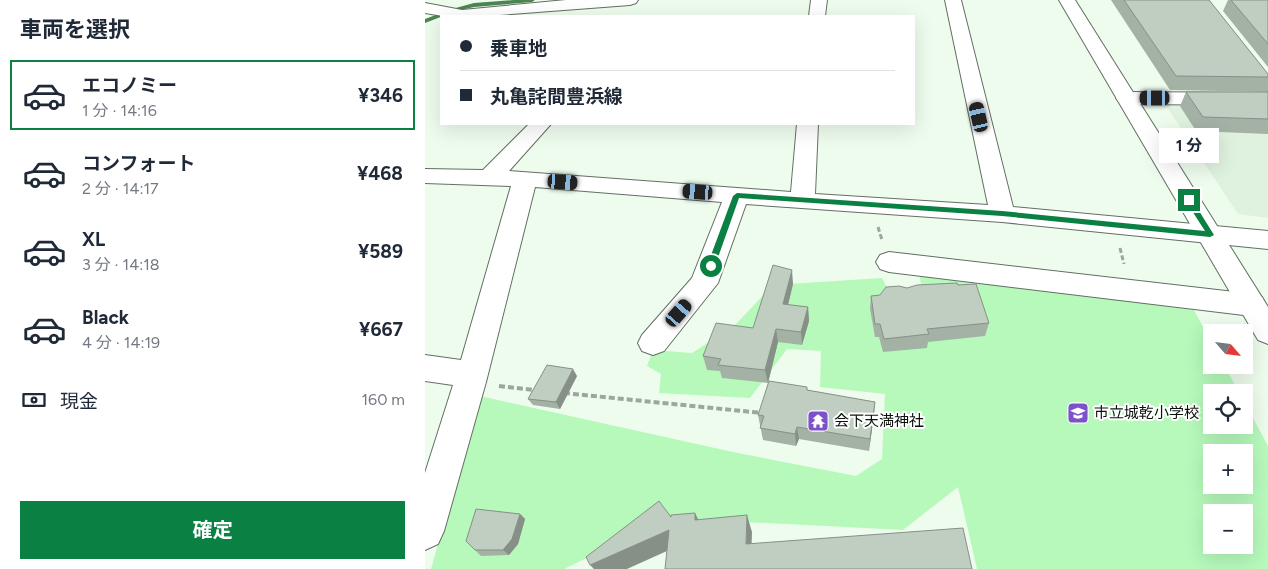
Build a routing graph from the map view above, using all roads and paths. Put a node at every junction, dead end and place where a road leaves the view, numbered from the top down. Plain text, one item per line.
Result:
1 (819, 0) edge
2 (953, 0) edge
3 (1067, 0) edge
4 (621, 6) edge
5 (507, 7) edge
6 (425, 8) edge
7 (450, 15) edge
8 (817, 15) edge
9 (440, 20) edge
10 (425, 27) edge
11 (1126, 98) junction
12 (1268, 99) edge
13 (540, 125) edge
14 (808, 125) edge
15 (425, 176) edge
16 (490, 177) junction
17 (525, 179) junction
18 (737, 196) junction
19 (802, 201) junction
20 (871, 205) junction
21 (1002, 214) junction
22 (1115, 225) junction
23 (1210, 235) junction
24 (1268, 240) edge
25 (896, 263) junction
26 (905, 290) edge
27 (1130, 292) junction
28 (1252, 305) junction
29 (1268, 332) edge
30 (653, 343) dead end
31 (425, 368) edge
32 (471, 378) junction
33 (538, 390) edge
34 (557, 392) edge
35 (765, 414) edge
36 (425, 531) edge

1 - 8 street
2 - 21 street
3 - 11 street
4 - 5 street
5 - 7 street
6 - 7 street
9 - 10 street
11 - 12 street
11 - 23 street
13 - 16 street
14 - 19 street
15 - 16 street
16 - 17 street
17 - 18 street
17 - 32 street
18 - 19 street
18 - 30 street
19 - 20 street
20 - 21 street
20 - 25 path
21 - 22 street
22 - 23 street
22 - 27 path
23 - 24 street
23 - 28 street
25 - 26 street
25 - 27 street
27 - 28 street
28 - 29 street
31 - 32 street
32 - 33 path
32 - 36 street
34 - 35 path

